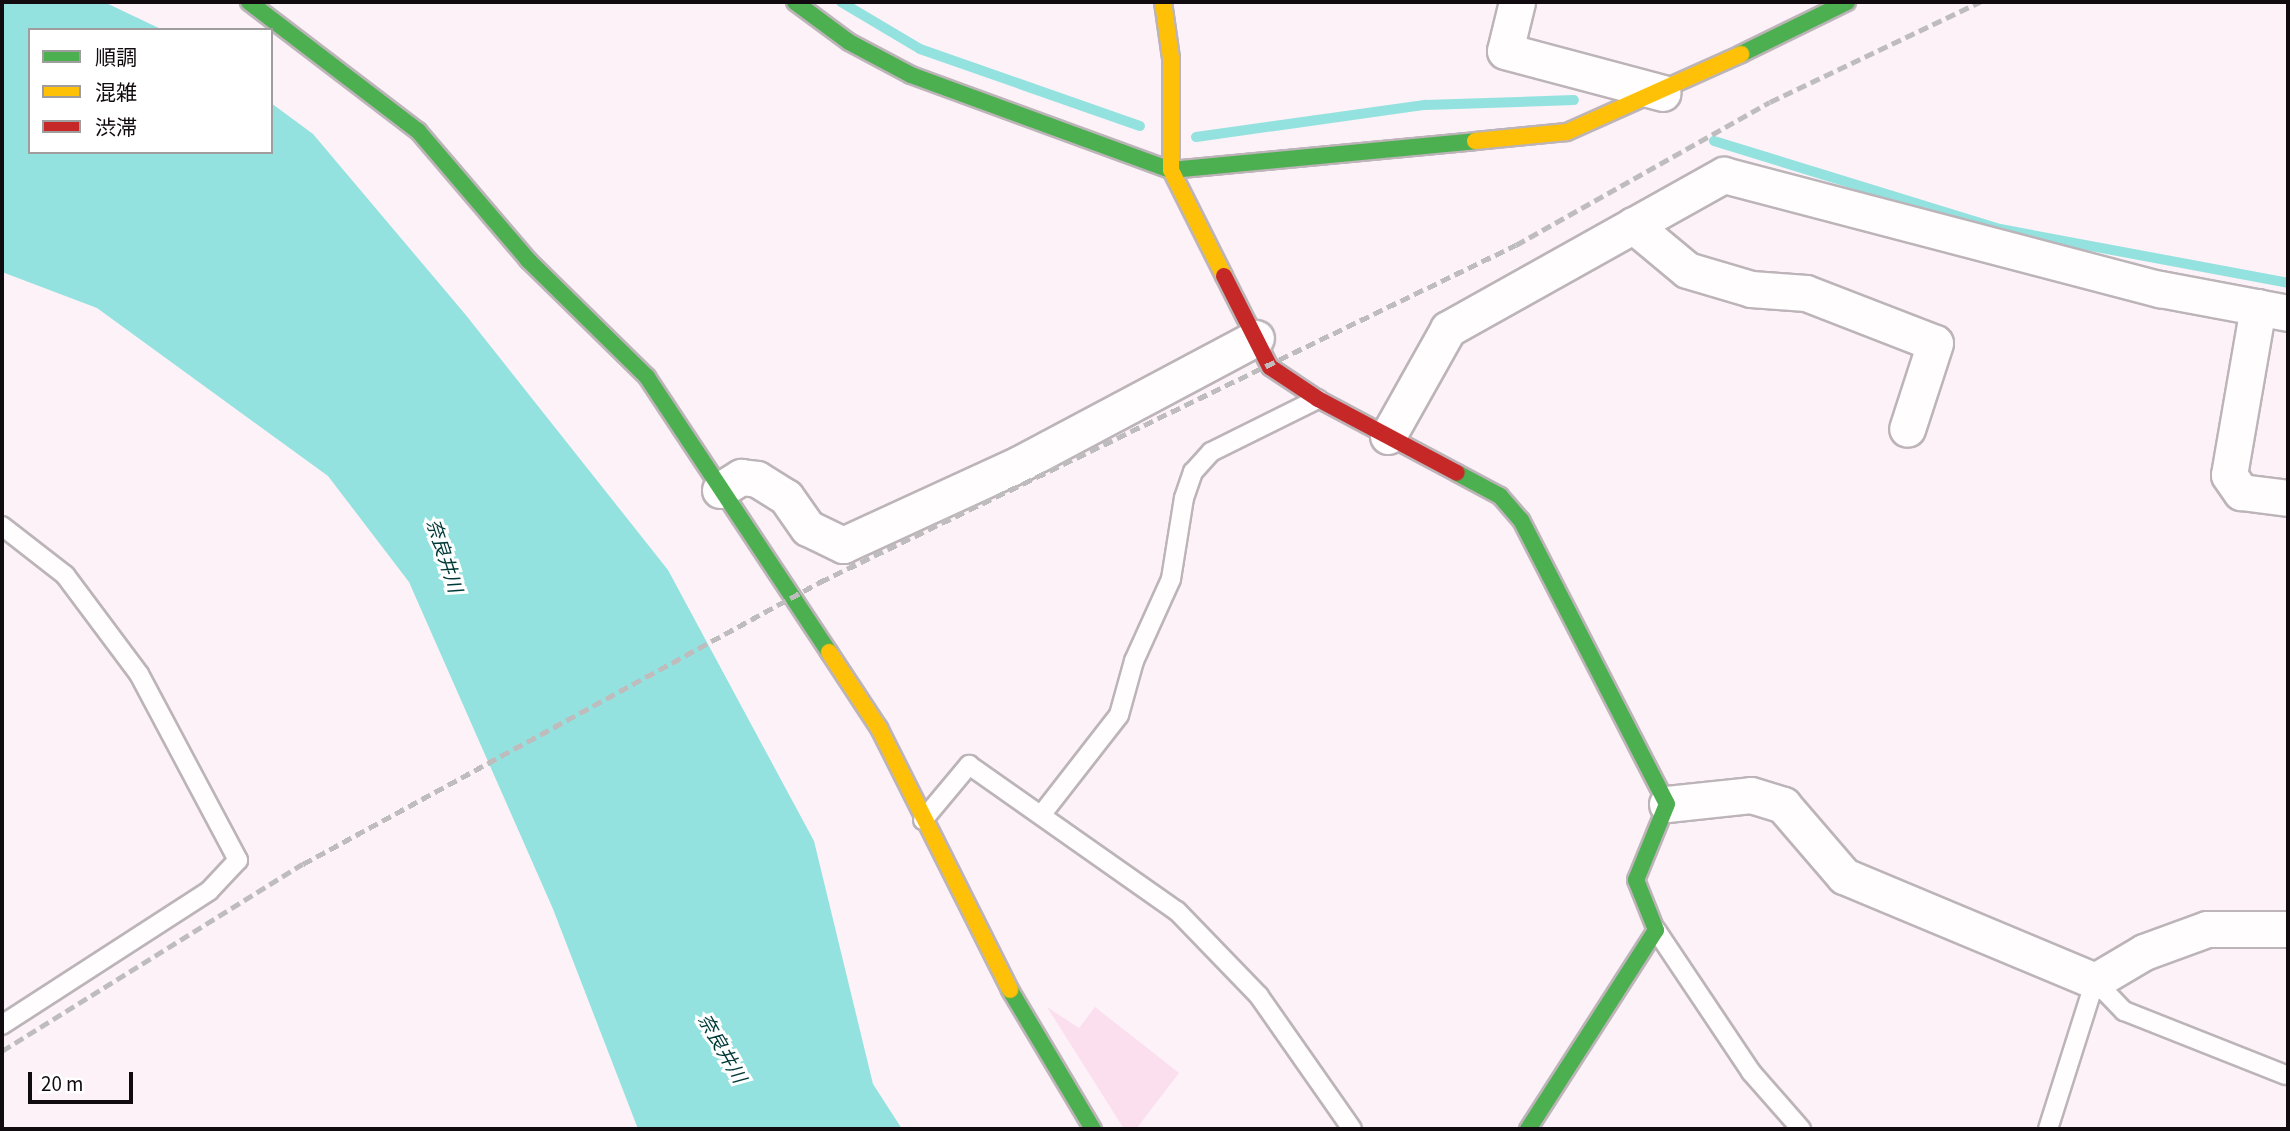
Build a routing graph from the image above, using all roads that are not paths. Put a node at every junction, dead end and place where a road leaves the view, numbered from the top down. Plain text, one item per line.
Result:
1 (249, 2) edge
2 (795, 2) edge
3 (1163, 2) edge
4 (1517, 2) edge
5 (1847, 2) edge
6 (1663, 93) junction
7 (1171, 170) junction
8 (1633, 225) junction
9 (2273, 310) edge
10 (1256, 338) junction
11 (1318, 399) junction
12 (1907, 429) dead end
13 (1388, 436) junction
14 (720, 489) junction
15 (2288, 498) edge
16 (2, 526) edge
17 (1667, 804) junction
18 (1042, 814) junction
19 (923, 820) junction
20 (2288, 929) edge
21 (1656, 930) junction
22 (2095, 981) junction
23 (2, 1025) edge
24 (2286, 1075) dead end
25 (1093, 1129) edge
26 (1352, 1129) edge
27 (1528, 1129) edge
28 (1801, 1129) edge
29 (2048, 1129) edge

1 - 14 street
2 - 7 street
3 - 7 street
4 - 6 street
5 - 6 street
6 - 7 street
7 - 10 street
8 - 9 street
8 - 12 street
8 - 13 street
9 - 15 street
10 - 11 street
10 - 14 street
11 - 13 street
11 - 18 lane
13 - 17 street
14 - 19 street
16 - 23 lane
17 - 21 street
17 - 22 street
18 - 19 lane
18 - 26 lane
19 - 25 street
20 - 22 street
21 - 27 street
21 - 28 lane
22 - 24 lane
22 - 29 lane

